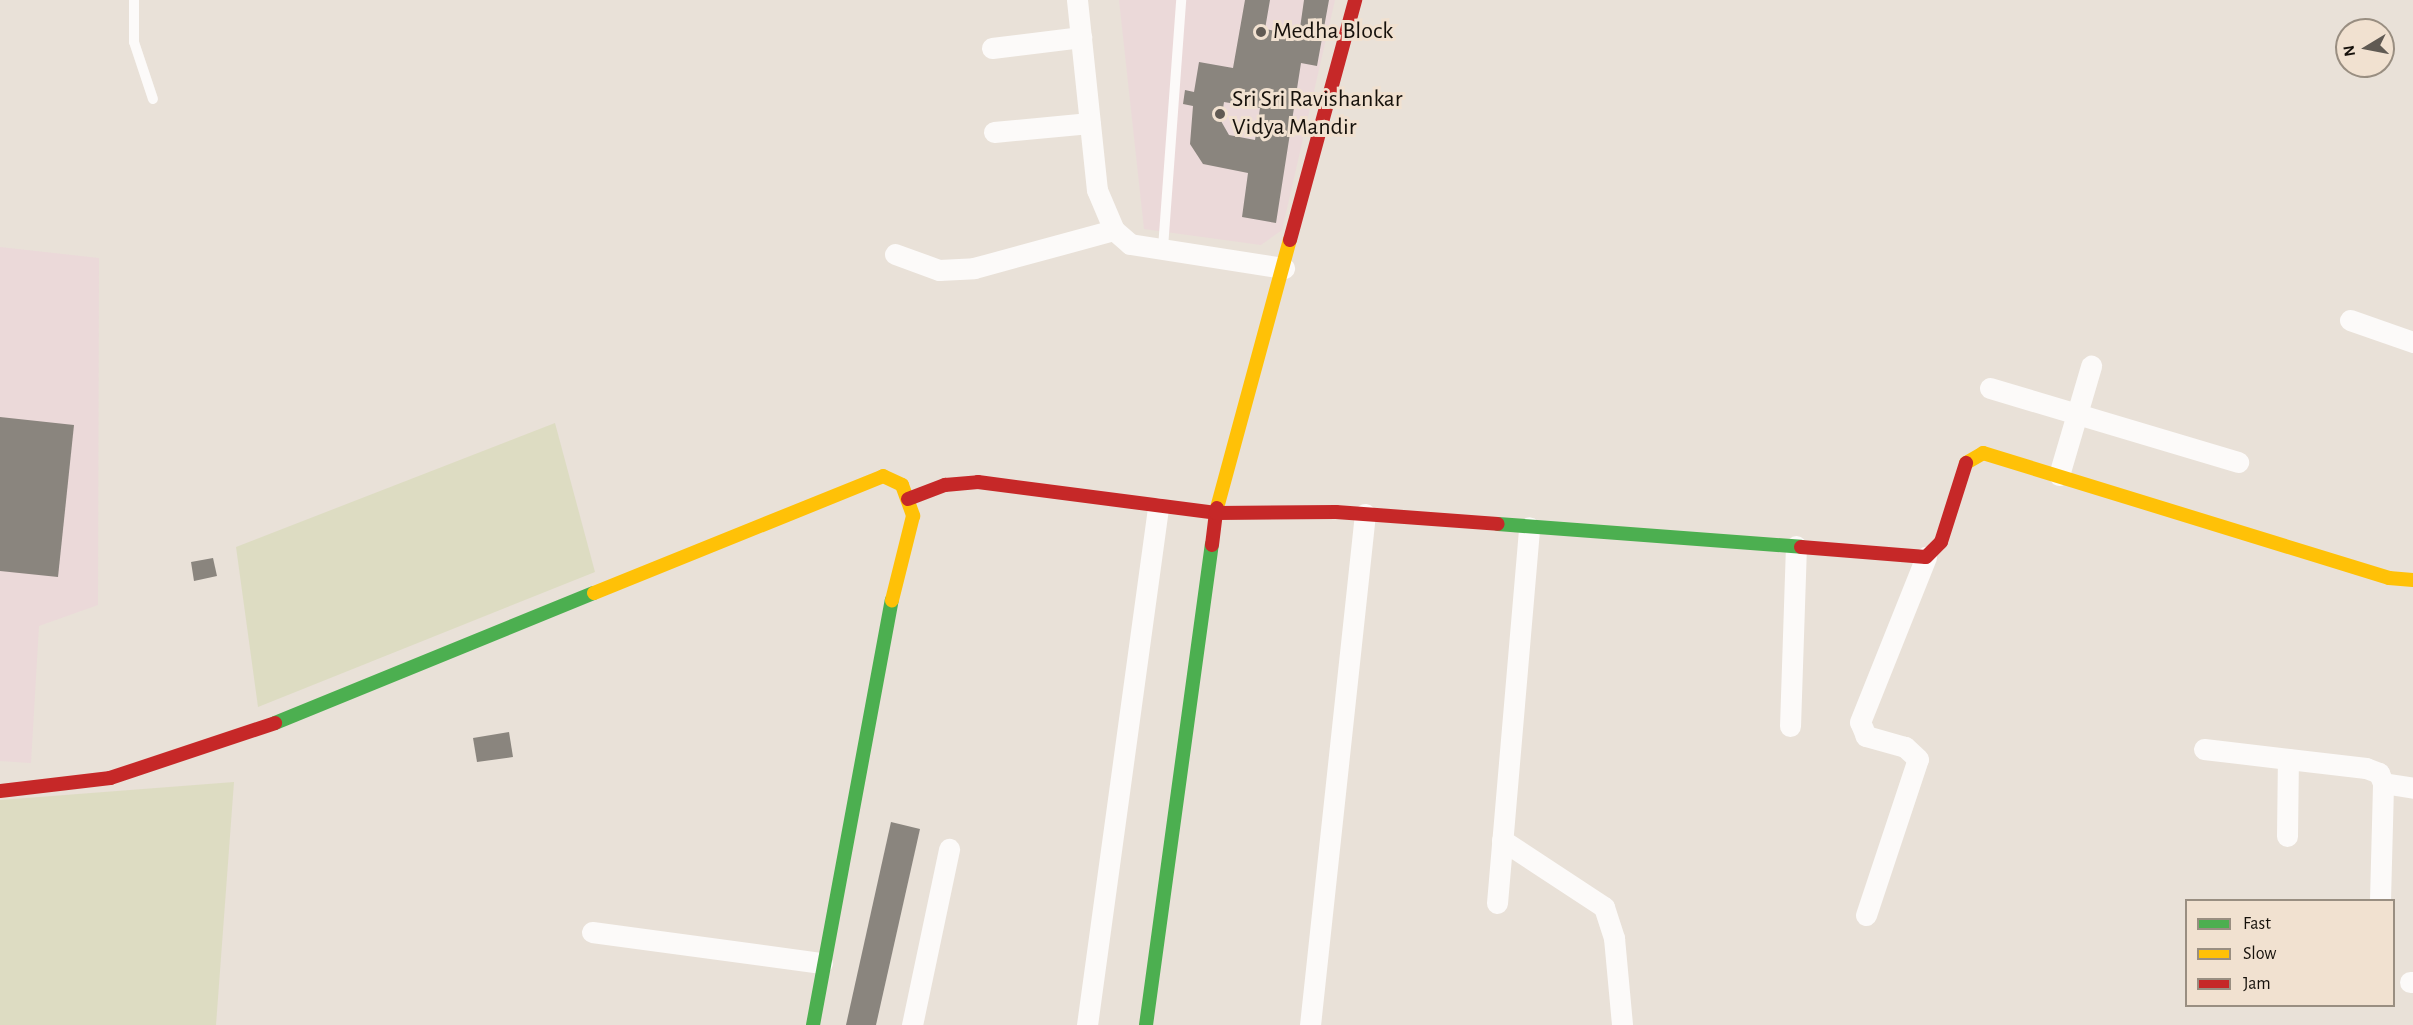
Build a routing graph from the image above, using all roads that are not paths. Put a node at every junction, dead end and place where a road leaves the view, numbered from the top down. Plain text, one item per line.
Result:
1 (134, 0) edge
2 (1077, 0) edge
3 (1181, 0) edge
4 (1355, 0) edge
5 (1081, 37) junction
6 (992, 48) dead end
7 (153, 99) dead end
8 (1090, 123) junction
9 (994, 132) dead end
10 (1114, 230) junction
11 (1163, 248) junction
12 (894, 254) dead end
13 (1284, 268) junction
14 (2350, 320) dead end
15 (2413, 342) edge
16 (2091, 366) dead end
17 (1990, 388) dead end
18 (2077, 414) junction
19 (2238, 462) dead end
20 (2059, 474) junction
21 (908, 499) junction
22 (1158, 508) junction
23 (1216, 513) junction
24 (1365, 514) junction
25 (1529, 527) junction
26 (1796, 546) junction
27 (1926, 557) junction
28 (2413, 580) edge
29 (1790, 726) dead end
30 (2205, 749) dead end
31 (2288, 759) junction
32 (2383, 783) junction
33 (2413, 788) edge
34 (0, 791) edge
35 (2287, 836) dead end
36 (1502, 840) junction
37 (949, 849) dead end
38 (2380, 899) edge
39 (1497, 903) dead end
40 (1866, 915) dead end
41 (592, 932) dead end
42 (822, 963) junction
43 (813, 1025) edge
44 (912, 1025) edge
45 (1088, 1025) edge
46 (1146, 1025) edge
47 (1310, 1025) edge
48 (1622, 1025) edge

1 - 7 lane
2 - 5 street
3 - 11 lane
4 - 13 street
5 - 6 street
5 - 8 street
8 - 9 street
8 - 10 street
10 - 11 street
10 - 12 street
11 - 13 street
13 - 23 street
14 - 15 street
16 - 18 street
17 - 18 street
18 - 19 street
18 - 20 street
20 - 27 street
20 - 28 street
21 - 22 street
21 - 34 street
21 - 42 street
22 - 23 street
22 - 45 street
23 - 24 street
23 - 46 street
24 - 25 street
24 - 47 street
25 - 26 street
25 - 36 street
26 - 27 street
26 - 29 street
27 - 40 street
30 - 31 street
31 - 32 street
31 - 35 street
32 - 33 street
32 - 38 street
36 - 39 street
36 - 48 street
37 - 44 street
41 - 42 street
42 - 43 street

